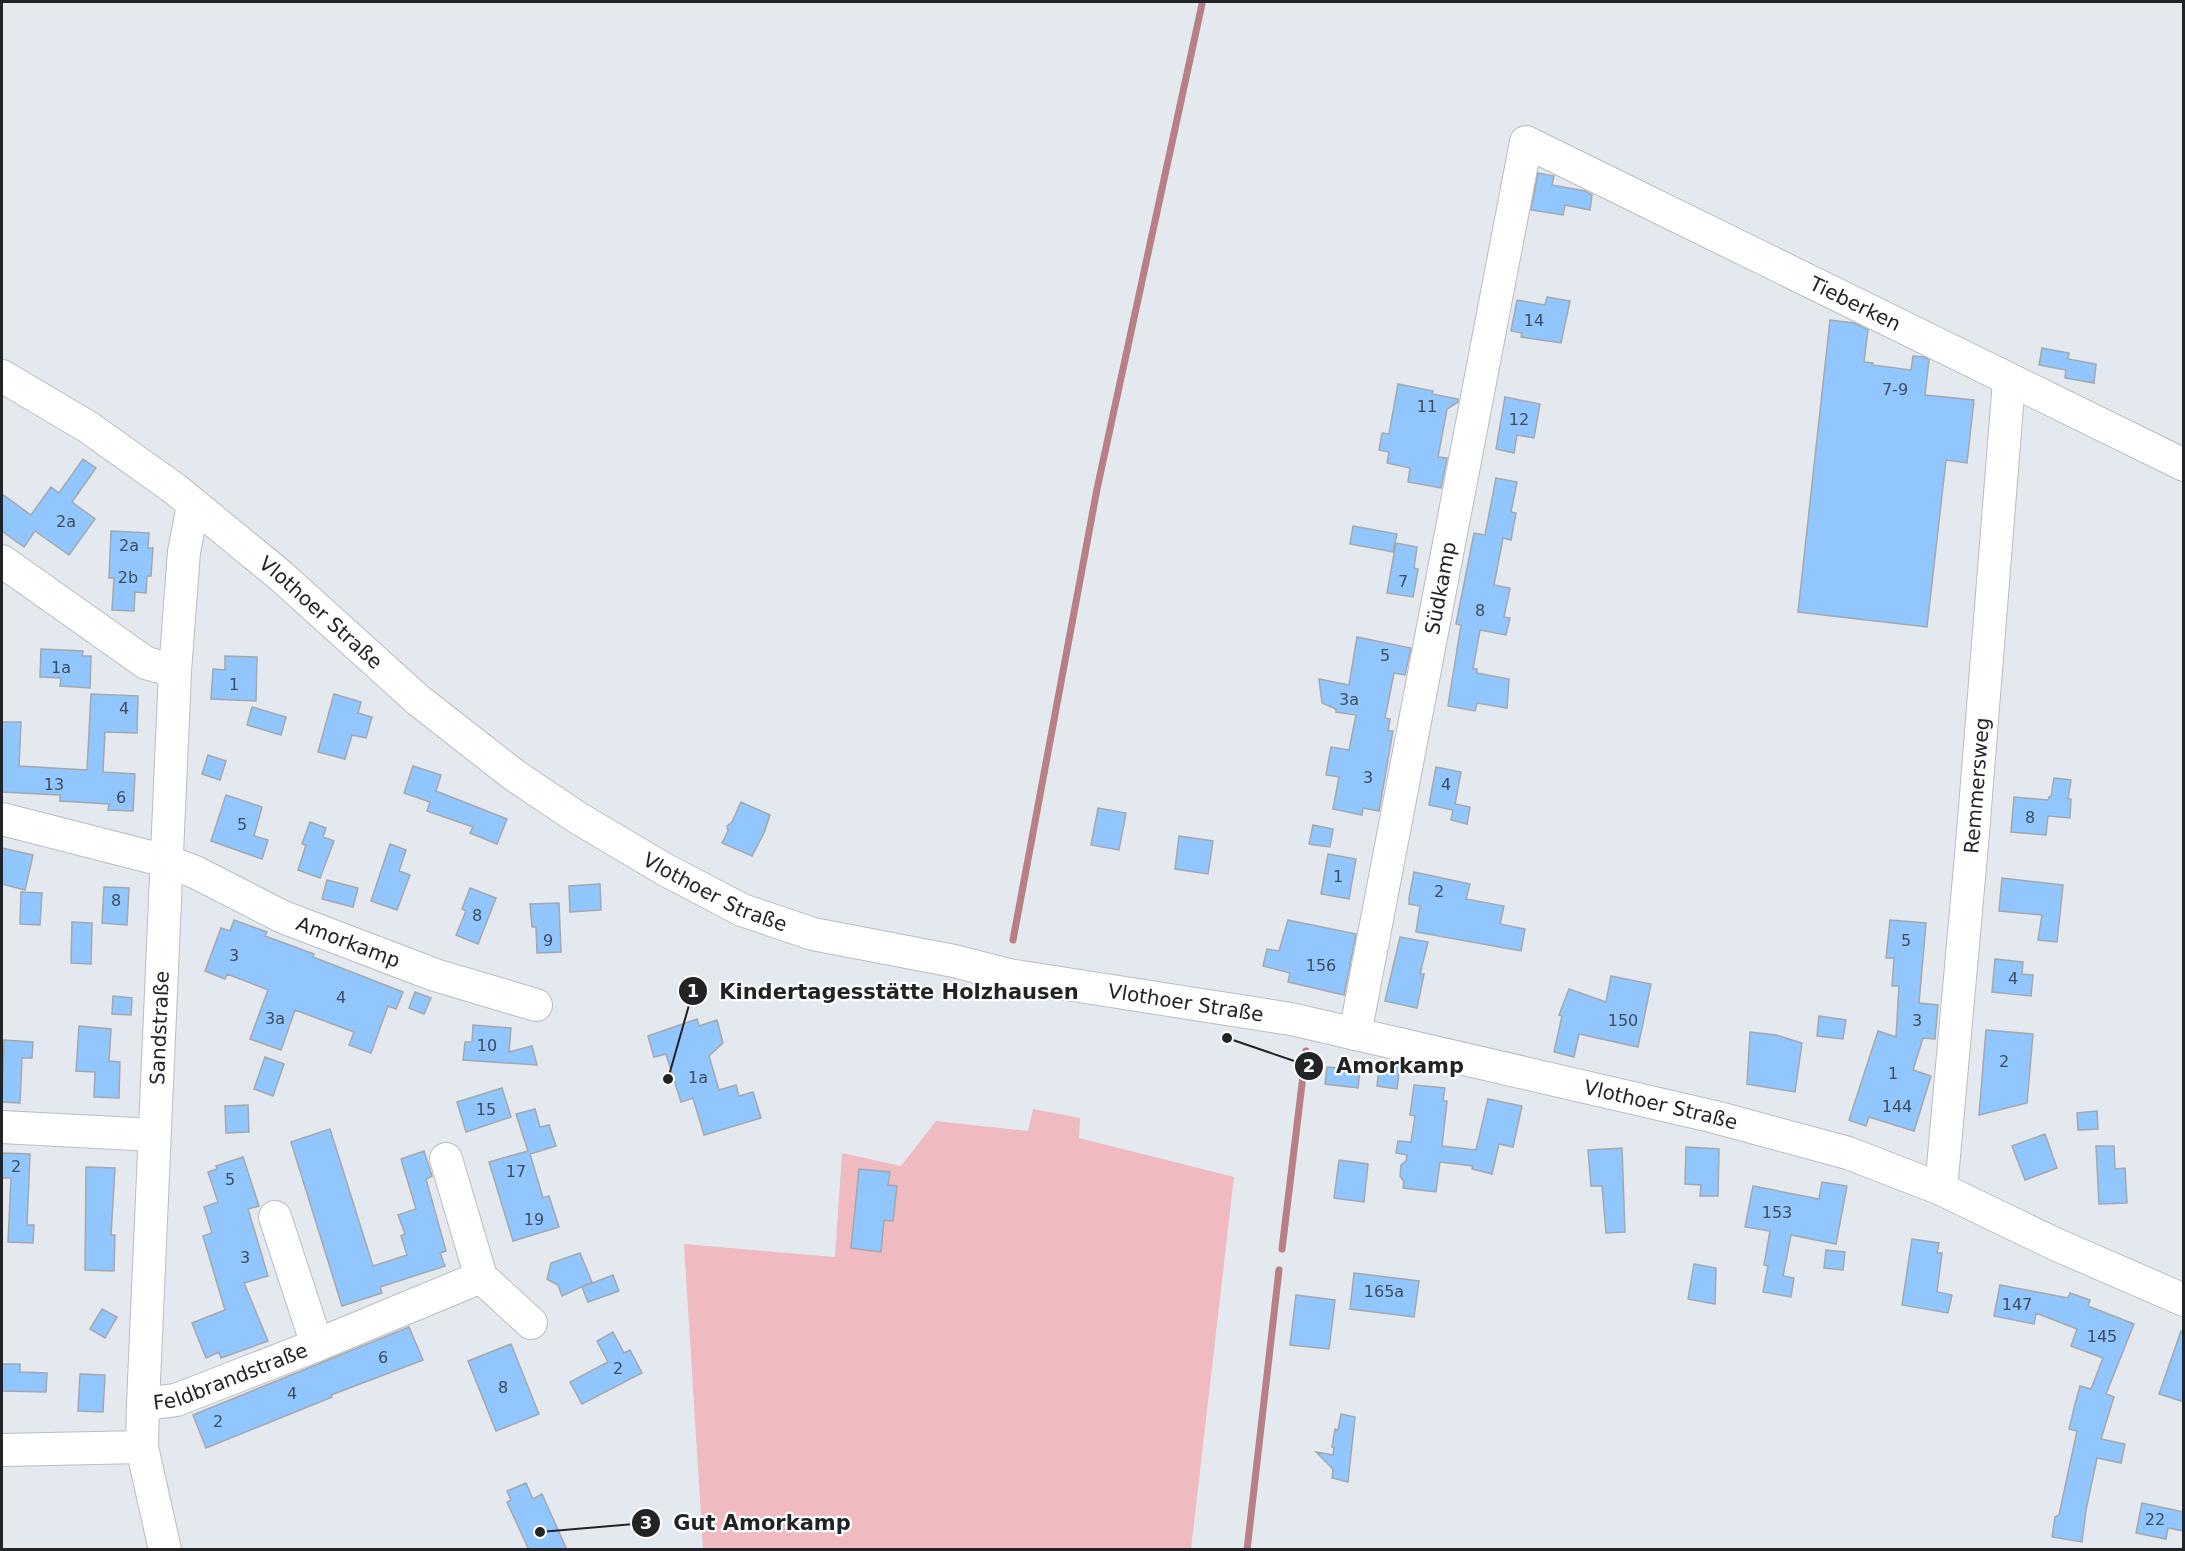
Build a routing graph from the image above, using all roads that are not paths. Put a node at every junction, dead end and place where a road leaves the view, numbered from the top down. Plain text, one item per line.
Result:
1 (1526, 142) joint
2 (2, 376) edge
3 (2009, 381) junction
4 (2184, 465) edge
5 (193, 505) junction
6 (2, 561) edge
7 (175, 671) junction
8 (2, 819) edge
9 (166, 861) junction
10 (536, 1005) dead end
11 (1354, 1034) junction
12 (2, 1127) edge
13 (154, 1135) junction
14 (446, 1159) dead end
15 (1941, 1189) junction
16 (275, 1217) dead end
17 (481, 1277) junction
18 (2184, 1300) edge
19 (531, 1323) dead end
20 (317, 1345) junction
21 (143, 1404) junction
22 (142, 1447) junction
23 (2, 1450) edge
24 (165, 1550) edge

1 - 3 street, Tieberken
1 - 11 street, Südkamp
2 - 5 street, Vlothoer Straße
3 - 4 street, Tieberken
3 - 15 street, Remmersweg
5 - 7 street, Sandstraße
5 - 11 street, Vlothoer Straße
6 - 7 street
7 - 9 street, Sandstraße
8 - 9 street, Amorkamp
9 - 10 street, Amorkamp
9 - 13 street, Sandstraße
11 - 15 street, Vlothoer Straße
12 - 13 street
13 - 21 street, Sandstraße
14 - 17 street
15 - 18 street, Vlothoer Straße
16 - 20 street, Feldbrandstraße
17 - 19 street
17 - 20 street, Feldbrandstraße
20 - 21 street, Feldbrandstraße
21 - 22 street, Sandstraße
22 - 23 street
22 - 24 street, Sandstraße

